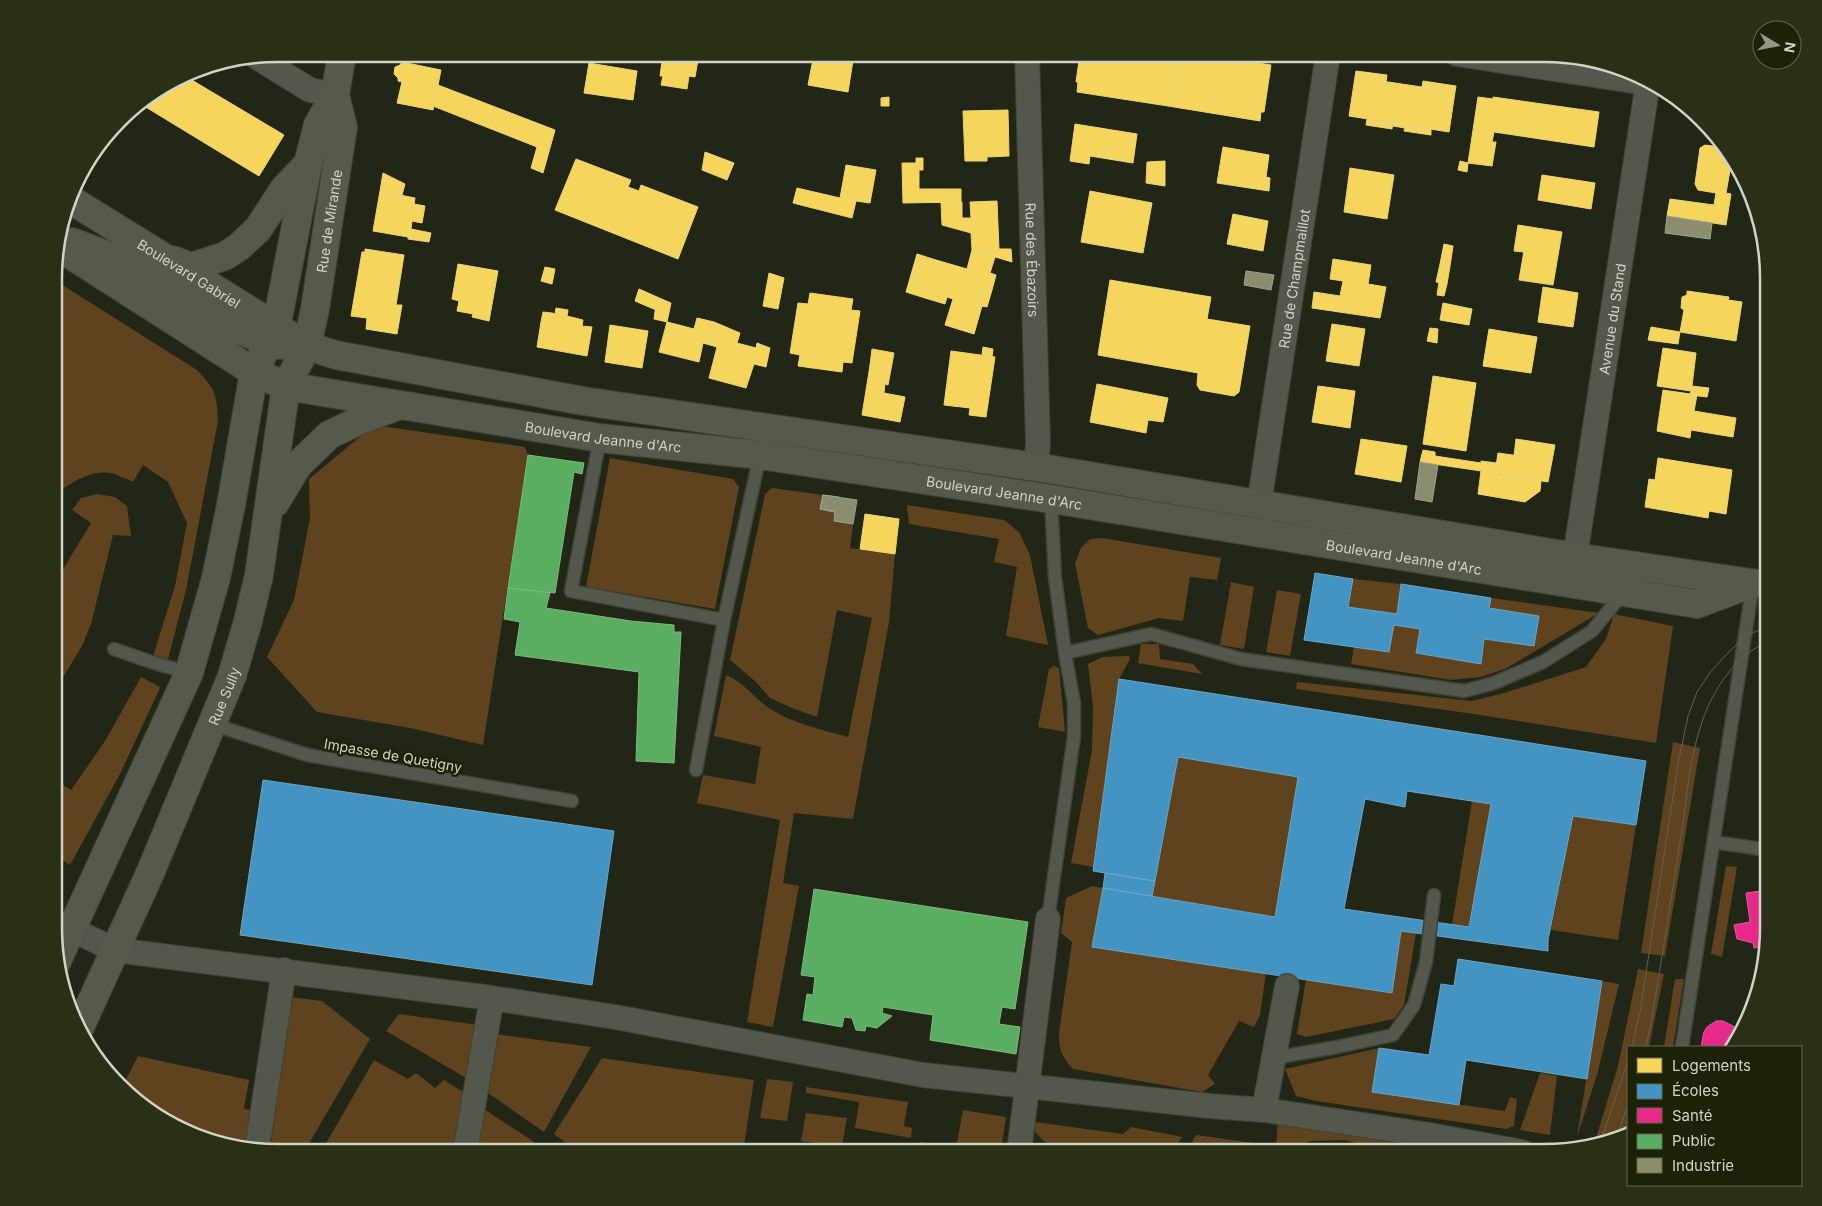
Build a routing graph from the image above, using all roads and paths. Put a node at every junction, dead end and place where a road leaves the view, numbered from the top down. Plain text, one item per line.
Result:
1 (341, 62) edge
2 (1027, 62) edge
3 (1327, 62) edge
4 (1510, 62) edge
5 (266, 63) edge
6 (1628, 80) edge
7 (1648, 89) edge
8 (335, 95) junction
9 (308, 164) junction
10 (76, 203) edge
11 (66, 239) edge
12 (64, 250) edge
13 (163, 257) junction
14 (273, 335) junction
15 (307, 346) junction
16 (254, 372) junction
17 (290, 380) junction
18 (583, 402) junction
19 (400, 405) junction
20 (600, 438) junction
21 (760, 454) junction
22 (1036, 467) junction
23 (1051, 499) junction
24 (1259, 504) junction
25 (269, 513) junction
26 (1575, 556) junction
27 (1760, 584) edge
28 (1624, 592) junction
29 (724, 620) junction
30 (114, 649) dead end
31 (1065, 653) junction
32 (189, 673) junction
33 (212, 724) junction
34 (696, 770) dead end
35 (572, 801) dead end
36 (1714, 842) junction
37 (1760, 849) edge
38 (1434, 895) dead end
39 (1048, 918) joint
40 (63, 926) edge
41 (115, 950) junction
42 (284, 970) junction
43 (1287, 986) dead end
44 (492, 998) junction
45 (83, 1020) edge
46 (1682, 1046) edge
47 (1273, 1058) junction
48 (1028, 1087) junction
49 (1264, 1110) junction
50 (258, 1143) edge
51 (1436, 1143) edge
52 (466, 1144) edge
53 (1020, 1144) edge

1 - 8 main road, Rue de Mirande
2 - 22 street, Rue des Ébazoirs
3 - 24 street, Rue de Champmaillot
4 - 6 street
5 - 8 street
7 - 26 street, Avenue du Stand
8 - 9 main road, Rue de Mirande
8 - 15 main road, Rue de Mirande
9 - 13 main road
9 - 14 main road, Rue de Mirande
10 - 13 main road, Boulevard Gabriel
11 - 14 main road
12 - 16 main road
13 - 14 main road, Boulevard Gabriel
14 - 15 main road, Boulevard Gabriel
14 - 16 main road
15 - 17 main road, Rue Sully
15 - 18 main road, Boulevard Jeanne d'Arc
16 - 17 main road, Boulevard Jeanne d'Arc
16 - 32 main road
17 - 18 main road
17 - 19 main road, Boulevard Jeanne d'Arc
17 - 25 main road, Rue Sully
18 - 22 main road, Boulevard Jeanne d'Arc
19 - 20 main road, Boulevard Jeanne d'Arc
19 - 25 main road
20 - 21 main road, Boulevard Jeanne d'Arc
20 - 29 lane
21 - 23 main road, Boulevard Jeanne d'Arc
21 - 29 lane
22 - 24 main road, Boulevard Jeanne d'Arc
23 - 28 main road, Boulevard Jeanne d'Arc
23 - 31 lane
24 - 26 main road, Boulevard Jeanne d'Arc
25 - 33 main road, Rue Sully
26 - 27 main road, Boulevard Jeanne d'Arc
27 - 28 main road, Boulevard Jeanne d'Arc
27 - 36 lane
28 - 31 lane
29 - 34 lane
30 - 32 lane
31 - 39 lane
32 - 40 main road
33 - 35 lane, Impasse de Quetigny
33 - 41 main road, Rue Sully
36 - 37 lane
36 - 46 lane
38 - 47 lane
39 - 48 street
40 - 41 street
41 - 42 street
41 - 45 main road, Rue Sully
42 - 44 street
42 - 50 street
43 - 47 street
44 - 48 street
44 - 52 street
47 - 49 street
48 - 49 street
48 - 53 street
49 - 51 street

